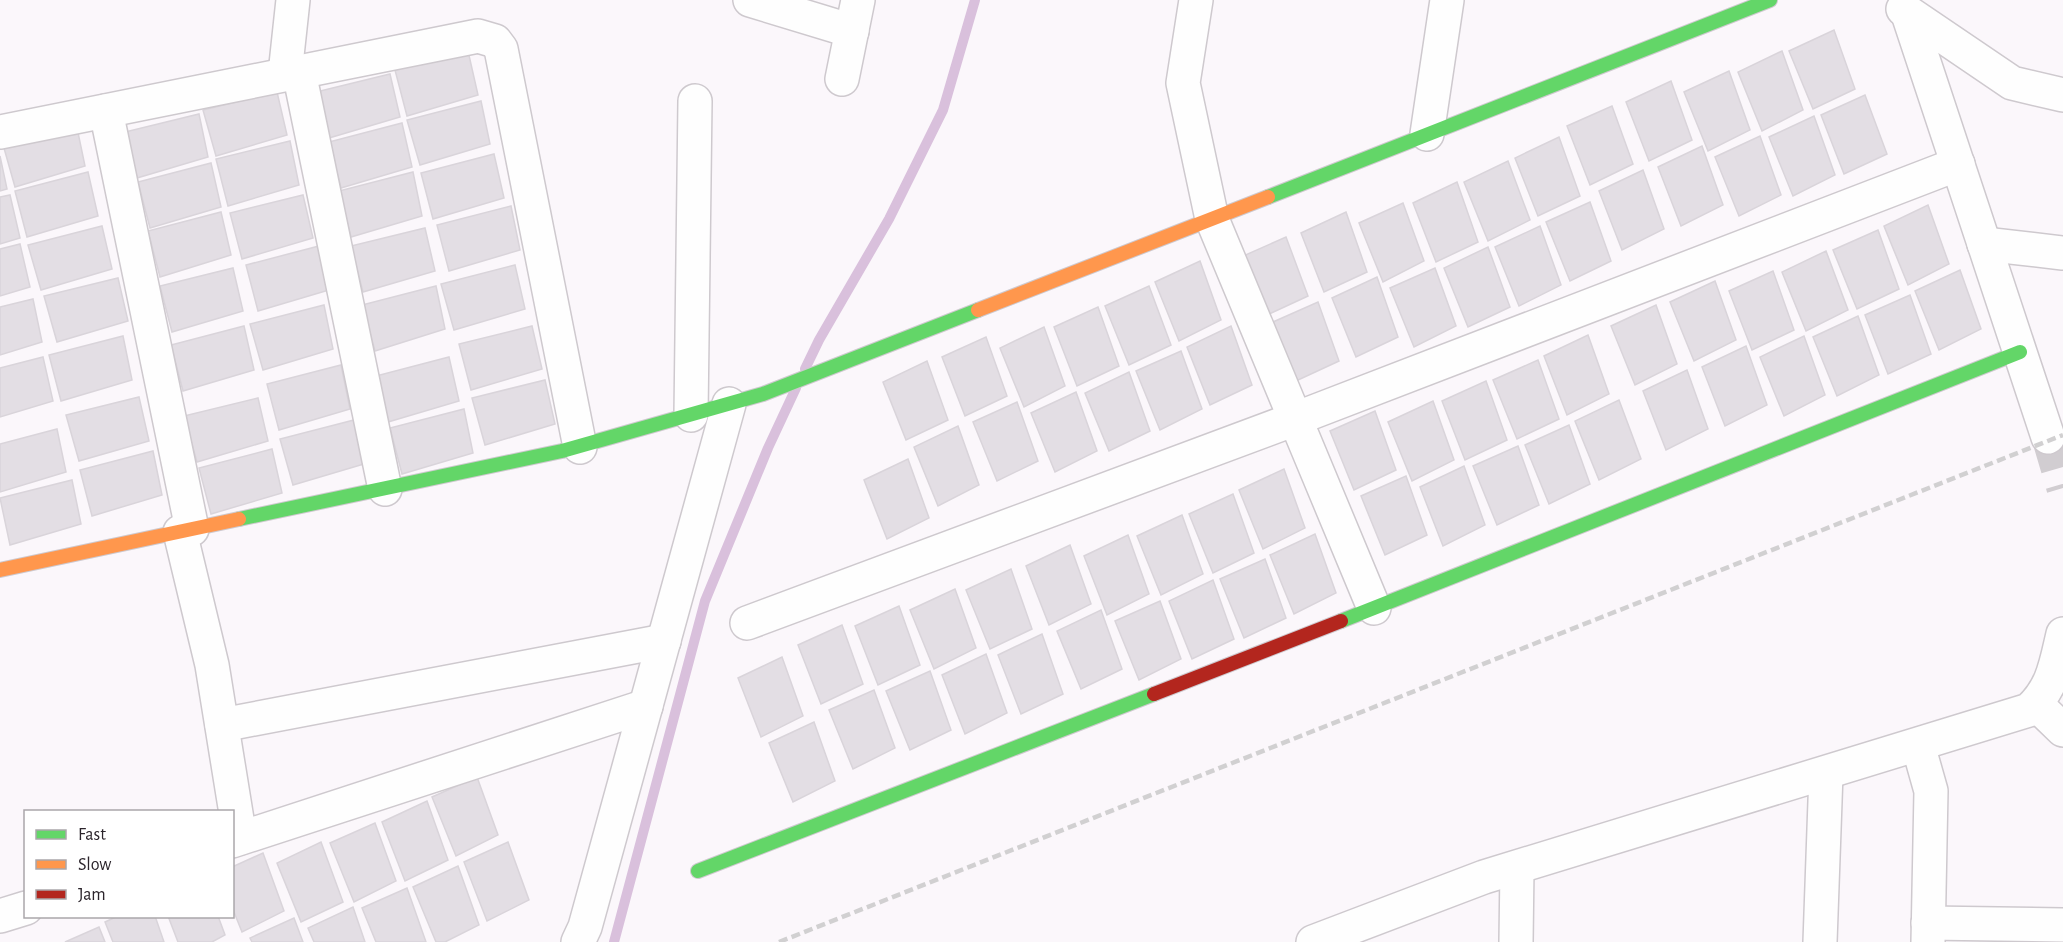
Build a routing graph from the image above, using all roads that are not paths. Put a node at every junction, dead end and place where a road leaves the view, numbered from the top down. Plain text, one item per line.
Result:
1 (293, 0) edge
2 (750, 0) edge
3 (1196, 0) edge
4 (1447, 0) edge
5 (1770, 0) edge
6 (1902, 7) edge
7 (855, 16) edge
8 (292, 73) junction
9 (842, 79) dead end
10 (2063, 95) edge
11 (695, 101) dead end
12 (106, 111) junction
13 (0, 132) edge
14 (1427, 134) junction
15 (1958, 164) junction
16 (1212, 219) junction
17 (1984, 244) junction
18 (2063, 253) edge
19 (2020, 352) junction
20 (729, 404) junction
21 (692, 415) junction
22 (1295, 419) junction
23 (2048, 437) tunnel mouth
24 (580, 447) junction
25 (385, 489) junction
26 (186, 531) junction
27 (0, 570) edge
28 (1374, 608) junction
29 (747, 623) dead end
30 (2063, 634) edge
31 (664, 641) junction
32 (2036, 704) junction
33 (646, 706) junction
34 (222, 725) junction
35 (2063, 730) edge
36 (1918, 745) junction
37 (1826, 773) junction
38 (232, 810) edge
39 (234, 823) edge
40 (236, 839) edge
41 (1517, 868) junction
42 (698, 871) dead end
43 (24, 909) edge
44 (0, 916) edge
45 (2063, 925) edge
46 (1928, 933) edge
47 (578, 942) edge
48 (1313, 942) edge
49 (1516, 942) edge
50 (1820, 942) edge

1 - 8 street
2 - 7 street
3 - 16 street
4 - 14 street
5 - 14 street
6 - 10 street
6 - 15 street
7 - 9 street
8 - 12 street
8 - 24 street
8 - 25 street
11 - 21 street
12 - 13 street
12 - 26 street
14 - 16 street
15 - 17 street
15 - 22 street
16 - 20 street
16 - 22 street
17 - 18 street
17 - 19 street
19 - 23 street
19 - 28 street
20 - 21 street
20 - 31 street
21 - 24 street
22 - 28 street
22 - 29 street
24 - 25 street
25 - 26 street
26 - 27 street
26 - 34 street
28 - 42 street
30 - 32 street
31 - 33 street
31 - 34 street
32 - 35 street
32 - 36 street
33 - 40 street
33 - 47 street
34 - 38 street
36 - 37 street
36 - 46 street
37 - 41 street
37 - 50 street
39 - 40 street
41 - 48 street
41 - 49 street
43 - 44 street
45 - 46 street

